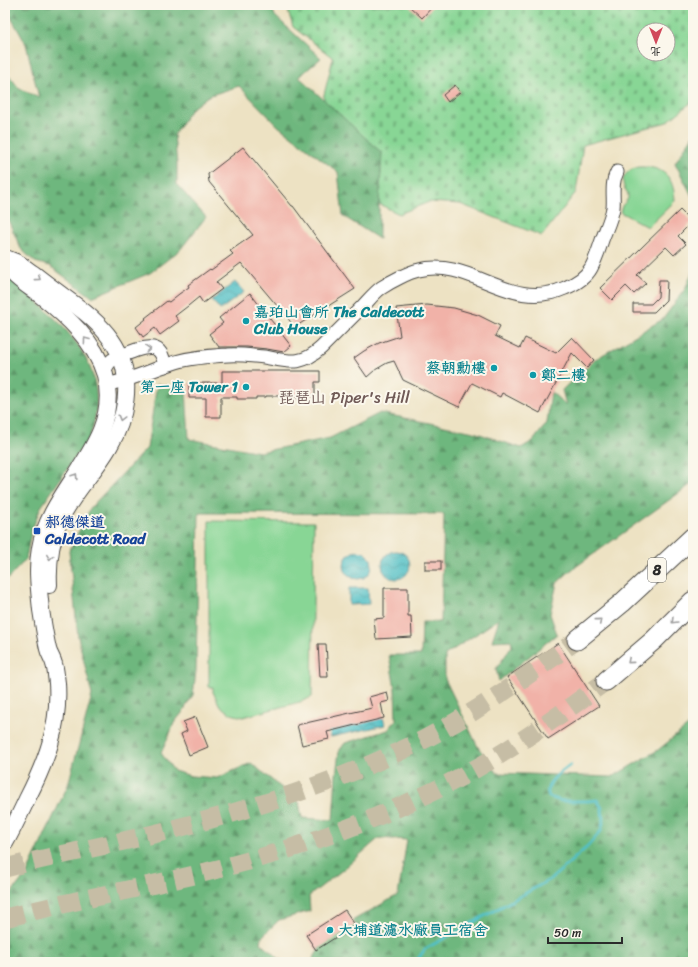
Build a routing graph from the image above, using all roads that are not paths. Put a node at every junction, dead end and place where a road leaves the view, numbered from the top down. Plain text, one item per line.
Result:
1 (617, 172) dead end
2 (5, 260) edge
3 (120, 356) junction
4 (165, 366) junction
5 (106, 379) junction
6 (125, 380) junction
7 (693, 537) edge
8 (693, 601) edge
9 (577, 640) tunnel mouth
10 (54, 664) junction
11 (606, 681) tunnel mouth
12 (5, 843) edge

1 - 4 street
2 -> 3 main road
5 -> 2 main road
3 -> 4 street
3 - 5 street
3 - 6 main road
4 - 6 street
5 - 6 street
10 -> 5 main road
6 -> 10 main road
9 -> 7 highway, 8
8 -> 11 highway
10 - 12 main road

